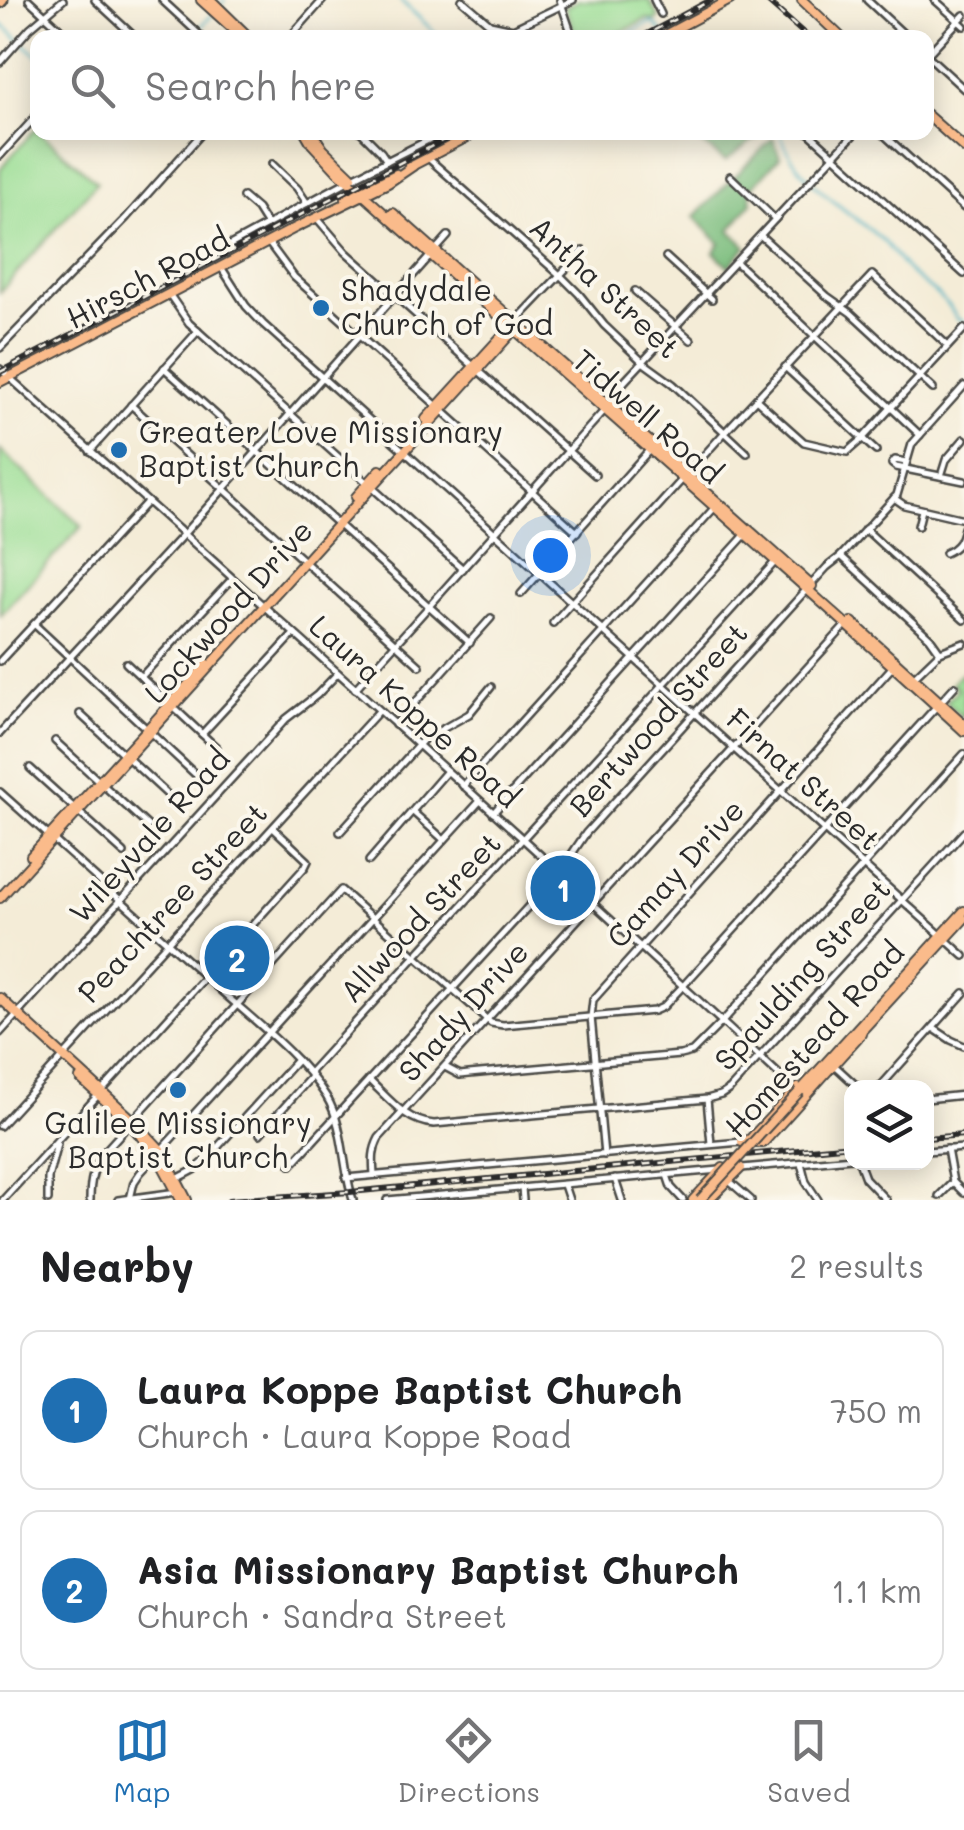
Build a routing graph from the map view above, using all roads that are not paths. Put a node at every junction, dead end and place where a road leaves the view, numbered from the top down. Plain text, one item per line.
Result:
1 (29, 0) edge
2 (62, 0) edge
3 (95, 0) edge
4 (162, 0) edge
5 (201, 0) edge
6 (211, 0) edge
7 (323, 0) edge
8 (573, 0) edge
9 (654, 0) edge
10 (730, 0) edge
11 (802, 0) edge
12 (867, 0) edge
13 (935, 0) edge
14 (467, 2) edge
15 (561, 3) edge
16 (715, 3) edge
17 (45, 14) junction
18 (661, 14) dead end
19 (964, 14) edge
20 (490, 24) junction
21 (961, 24) edge
22 (233, 25) junction
23 (512, 29) joint
24 (62, 30) edge
25 (127, 30) edge
26 (195, 30) edge
27 (238, 30) edge
28 (296, 30) edge
29 (488, 30) edge
30 (569, 30) edge
31 (671, 30) edge
32 (834, 30) edge
33 (899, 30) edge
34 (934, 49) edge
35 (934, 61) edge
36 (0, 62) edge
37 (964, 89) edge
38 (934, 121) edge
39 (30, 123) edge
40 (196, 140) edge
41 (314, 140) edge
42 (369, 140) edge
43 (423, 140) edge
44 (429, 140) edge
45 (462, 140) edge
46 (817, 140) edge
47 (849, 140) edge
48 (890, 140) edge
49 (424, 143) junction
50 (964, 148) edge
51 (0, 156) edge
52 (834, 156) junction
53 (428, 158) junction
54 (387, 161) junction
55 (272, 164) dead end
56 (730, 176) dead end
57 (351, 180) junction
58 (365, 192) junction
59 (243, 197) dead end
60 (308, 204) junction
61 (964, 208) edge
62 (316, 217) junction
63 (776, 220) junction
64 (267, 225) junction
65 (448, 236) dead end
66 (760, 236) junction
67 (268, 242) junction
68 (230, 245) dead end
69 (583, 251) dead end
70 (433, 253) junction
71 (666, 257) dead end
72 (736, 262) junction
73 (220, 267) junction
74 (964, 274) edge
75 (560, 276) junction
76 (635, 291) dead end
77 (169, 294) junction
78 (395, 296) junction
79 (709, 297) junction
80 (842, 306) junction
81 (514, 326) junction
82 (677, 328) junction
83 (964, 328) edge
84 (198, 331) junction
85 (358, 336) junction
86 (814, 336) junction
87 (692, 340) dead end
88 (948, 346) junction
89 (0, 348) edge
90 (644, 363) junction
91 (164, 368) junction
92 (476, 368) junction
93 (785, 368) junction
94 (0, 369) edge
95 (323, 377) junction
96 (920, 377) junction
97 (4, 380) edge
98 (964, 386) edge
99 (933, 389) dead end
100 (756, 400) junction
101 (131, 405) junction
102 (439, 408) junction
103 (606, 408) junction
104 (891, 408) junction
105 (290, 413) junction
106 (725, 432) junction
107 (920, 435) junction
108 (862, 439) junction
109 (964, 440) edge
110 (651, 448) junction
111 (402, 449) junction
112 (90, 450) junction
113 (256, 450) junction
114 (568, 451) junction
115 (876, 451) dead end
116 (747, 453) dead end
117 (906, 465) junction
118 (594, 475) dead end
119 (685, 476) junction
120 (940, 476) junction
121 (964, 481) edge
122 (370, 486) junction
123 (223, 488) junction
124 (532, 492) junction
125 (894, 498) junction
126 (147, 502) junction
127 (718, 504) junction
128 (922, 510) junction
129 (964, 519) edge
130 (336, 523) junction
131 (918, 526) dead end
132 (865, 528) junction
133 (964, 528) edge
134 (577, 532) junction
135 (748, 532) junction
136 (496, 533) junction
137 (182, 534) junction
138 (945, 553) dead end
139 (841, 556) junction
140 (778, 559) junction
141 (303, 560) junction
142 (463, 569) junction
143 (540, 573) junction
144 (232, 579) junction
145 (809, 587) junction
146 (521, 594) dead end
147 (572, 602) junction
148 (262, 605) junction
149 (430, 606) junction
150 (491, 618) dead end
151 (964, 620) edge
152 (848, 622) junction
153 (553, 623) dead end
154 (34, 624) junction
155 (604, 631) junction
156 (294, 634) junction
157 (470, 643) junction
158 (964, 643) edge
159 (396, 644) junction
160 (940, 652) junction
161 (70, 657) junction
162 (634, 658) junction
163 (0, 661) edge
164 (126, 664) dead end
165 (895, 665) junction
166 (420, 666) dead end
167 (338, 673) junction
168 (141, 677) junction
169 (912, 680) junction
170 (664, 685) junction
171 (955, 686) dead end
172 (491, 687) dead end
173 (355, 689) junction
174 (939, 704) junction
175 (171, 706) junction
176 (380, 711) junction
177 (695, 713) junction
178 (80, 714) dead end
179 (396, 725) junction
180 (964, 728) edge
181 (148, 732) junction
182 (0, 733) edge
183 (202, 734) junction
184 (55, 741) dead end
185 (418, 746) junction
186 (217, 748) dead end
187 (734, 748) junction
188 (964, 754) edge
189 (126, 757) junction
190 (30, 768) dead end
191 (447, 771) junction
192 (195, 774) dead end
193 (101, 784) junction
194 (463, 786) junction
195 (0, 792) edge
196 (781, 792) junction
197 (168, 796) dead end
198 (480, 801) junction
199 (77, 811) junction
200 (414, 812) junction
201 (493, 813) junction
202 (148, 826) dead end
203 (273, 828) junction
204 (824, 830) junction
205 (340, 832) dead end
206 (964, 832) edge
207 (52, 838) junction
208 (444, 840) junction
209 (524, 840) junction
210 (124, 853) dead end
211 (369, 861) dead end
212 (864, 866) junction
213 (559, 873) junction
214 (0, 894) edge
215 (122, 900) junction
216 (902, 900) junction
217 (593, 904) junction
218 (964, 910) edge
219 (964, 918) edge
220 (373, 919) junction
221 (943, 938) junction
222 (168, 943) junction
223 (640, 946) junction
224 (964, 956) edge
225 (416, 958) junction
226 (206, 977) junction
227 (683, 986) junction
228 (452, 990) junction
229 (964, 993) edge
230 (0, 1002) edge
231 (237, 1005) junction
232 (16, 1016) junction
233 (591, 1017) junction
234 (868, 1020) junction
235 (486, 1021) junction
236 (722, 1022) junction
237 (932, 1028) junction
238 (0, 1034) edge
239 (268, 1034) junction
240 (964, 1046) edge
241 (760, 1056) junction
242 (62, 1058) junction
243 (296, 1060) junction
244 (595, 1063) junction
245 (834, 1066) junction
246 (445, 1067) junction
247 (310, 1075) junction
248 (369, 1080) junction
249 (850, 1080) edge
250 (887, 1080) edge
251 (799, 1092) junction
252 (101, 1093) junction
253 (964, 1095) edge
254 (934, 1098) edge
255 (707, 1099) junction
256 (599, 1109) junction
257 (403, 1112) junction
258 (336, 1116) junction
259 (131, 1122) junction
260 (0, 1126) edge
261 (260, 1134) dead end
262 (58, 1140) junction
263 (748, 1142) junction
264 (710, 1144) junction
265 (964, 1148) edge
266 (947, 1150) junction
267 (934, 1151) edge
268 (159, 1153) junction
269 (604, 1155) junction
270 (844, 1159) edge
271 (802, 1163) junction
272 (291, 1165) dead end
273 (723, 1168) junction
274 (862, 1170) edge
275 (705, 1171) junction
276 (735, 1172) junction
277 (667, 1174) junction
278 (374, 1175) junction
279 (346, 1178) junction
280 (177, 1179) junction
281 (615, 1180) junction
282 (712, 1180) junction
283 (953, 1182) junction
284 (564, 1184) junction
285 (522, 1188) junction
286 (480, 1191) junction
287 (964, 1193) edge
288 (939, 1196) dead end
289 (182, 1197) edge
290 (436, 1198) edge
291 (130, 1199) edge
292 (3, 1200) edge
293 (48, 1200) edge
294 (90, 1200) edge
295 (118, 1200) edge
296 (353, 1200) edge
297 (387, 1200) edge
298 (394, 1200) edge
299 (480, 1200) edge
300 (523, 1200) edge
301 (569, 1200) edge
302 (622, 1200) edge
303 (682, 1200) edge
304 (702, 1200) edge
305 (750, 1200) edge
306 (818, 1200) edge
307 (886, 1200) edge

1 - 17 street
2 - 17 street
3 - 25 street
4 - 26 street
5 - 22 main road
6 - 22 main road
7 - 28 street
8 - 15 street
9 - 18 street
10 - 16 main road
11 - 32 main road
12 - 33 street
13 - 21 street
14 - 20 street
15 - 23 street
15 - 30 street
16 - 31 main road
17 - 24 street
17 - 36 street
19 - 21 street
20 - 23 street
20 - 29 street
21 - 34 street
22 - 27 main road
35 - 37 street
38 - 50 main road
39 - 51 street
40 - 89 street
41 - 57 main road, Tidwell Road
42 - 54 street
43 - 49 street
44 - 49 street
45 - 53 main road, Hirsch Road
46 - 52 street
47 - 52 street
48 - 61 street
49 - 54 street
52 - 63 street
52 - 74 street
53 - 58 main road, Hirsch Road
53 - 75 street, Antha Street
54 - 57 street
55 - 60 street
56 - 63 street
57 - 58 main road, Tidwell Road
57 - 60 street
58 - 62 main road, Hirsch Road
58 - 70 main road, Tidwell Road
59 - 64 street
60 - 64 street
62 - 67 main road, Hirsch Road
62 - 78 street
63 - 66 street
64 - 68 street
65 - 70 street
66 - 72 street
66 - 80 street
67 - 73 main road, Hirsch Road
67 - 85 street
69 - 75 street, Lockwood Drive
70 - 78 street
70 - 81 main road, Tidwell Road
71 - 79 street
72 - 79 street
72 - 86 street
73 - 77 main road, Hirsch Road
73 - 95 street, Firnat Street
75 - 81 street, Lockwood Drive
75 - 90 street, Antha Street
76 - 82 street
77 - 84 street
77 - 97 main road, Hirsch Road
78 - 85 street
78 - 92 street
79 - 82 street
80 - 86 street
80 - 88 street
80 - 96 street
81 - 92 main road, Lockwood Drive
81 - 103 main road, Tidwell Road
82 - 87 street
82 - 90 street
83 - 88 street
84 - 91 street
84 - 105 street
85 - 95 street
85 - 102 street
86 - 93 street
86 - 104 street
88 - 96 street
90 - 103 street
90 - 106 street, Antha Street
91 - 101 street
91 - 113 street
92 - 102 main road, Lockwood Drive
92 - 114 street
93 - 100 street
93 - 108 street
94 - 97 street, Laura Koppe Road
95 - 105 street
95 - 111 street, Firnat Street
96 - 99 street
96 - 104 street
97 - 112 street, Laura Koppe Road
98 - 107 street, Bertwood Street
100 - 106 street
100 - 108 street
101 - 112 street
101 - 123 street
102 - 111 main road, Lockwood Drive
102 - 124 street
103 - 110 main road, Tidwell Road
103 - 114 street
104 - 107 street
104 - 108 street
105 - 113 street
105 - 122 street
106 - 116 street, Antha Street
106 - 119 street
107 - 117 street, Bertwood Street
108 - 115 street
109 - 120 street
110 - 119 main road, Tidwell Road
110 - 134 street
111 - 122 main road, Lockwood Drive
111 - 136 street, Firnat Street
112 - 126 street, Laura Koppe Road
113 - 123 street
113 - 130 street
114 - 118 street
114 - 124 street
117 - 120 street
117 - 125 street, Bertwood Street
119 - 127 main road, Tidwell Road
119 - 147 street
120 - 121 street
122 - 130 main road, Lockwood Drive
122 - 142 street
123 - 137 street
123 - 141 street
124 - 134 street
124 - 136 street
125 - 128 street
125 - 132 street, Bertwood Street
126 - 137 street, Laura Koppe Road
126 - 154 street
127 - 135 main road, Tidwell Road
127 - 155 street
128 - 129 street
128 - 131 street
130 - 141 main road, Lockwood Drive
130 - 149 street
132 - 139 street, Bertwood Street
132 - 151 street
133 - 138 street
134 - 143 street
135 - 140 main road, Tidwell Road
135 - 162 street
136 - 142 street
136 - 143 street, Firnat Street
137 - 144 street, Laura Koppe Road
137 - 161 street
139 - 145 street, Bertwood Street
139 - 160 street
140 - 145 main road, Tidwell Road
140 - 170 street, Allwood Street
141 - 148 main road, Lockwood Drive
141 - 159 street
142 - 149 street
143 - 146 street
143 - 147 street, Firnat Street
144 - 148 street, Laura Koppe Road
144 - 168 street
145 - 152 main road, Tidwell Road
145 - 177 street, Bertwood Street
147 - 153 street
147 - 155 street, Firnat Street
148 - 156 street, Laura Koppe Road
148 - 175 main road, Lockwood Drive
149 - 157 street
149 - 159 street
150 - 157 street
152 - 165 main road, Tidwell Road
152 - 187 street, Shady Drive
154 - 161 street
154 - 163 street
155 - 162 street, Firnat Street
155 - 194 street
156 - 167 street, Laura Koppe Road
156 - 183 street
157 - 179 street
158 - 160 street
159 - 166 street
159 - 173 street
160 - 169 street
161 - 181 street
161 - 182 street
162 - 170 street, Firnat Street
162 - 201 street
164 - 168 street
165 - 169 main road, Tidwell Road
165 - 196 street, Camay Drive
167 - 173 street, Laura Koppe Road
167 - 215 street, Wileyvale Road
168 - 175 street
169 - 174 main road, Tidwell Road
170 - 177 street, Firnat Street
170 - 209 street, Allwood Street
171 - 174 street
172 - 185 street
173 - 176 street, Laura Koppe Road
174 - 180 main road, Tidwell Road
174 - 204 street
175 - 181 main road, Lockwood Drive
175 - 183 street
176 - 179 street, Laura Koppe Road
176 - 203 street, Peachtree Street
177 - 187 street, Firnat Street
177 - 213 street, Bertwood Street
178 - 189 street
179 - 185 street, Laura Koppe Road
181 - 189 main road, Lockwood Drive
181 - 192 street
183 - 186 street
184 - 193 street
185 - 191 street, Laura Koppe Road
185 - 205 street
187 - 196 street, Firnat Street
187 - 217 street, Shady Drive
188 - 212 street
189 - 193 main road, Lockwood Drive
189 - 197 street
190 - 199 street
191 - 194 street, Laura Koppe Road
191 - 200 street
193 - 199 main road, Lockwood Drive
193 - 202 street
194 - 198 street, Laura Koppe Road
195 - 207 street
196 - 204 street, Firnat Street
196 - 223 street, Camay Drive
198 - 201 street, Laura Koppe Road
198 - 208 street
199 - 207 main road, Lockwood Drive
199 - 210 street
200 - 208 street
200 - 211 street
201 - 209 street, Laura Koppe Road
203 - 222 street, Peachtree Street
203 - 226 street
204 - 212 street, Firnat Street
204 - 227 street
206 - 216 street, Spaulding Street
207 - 214 main road, Lockwood Drive
207 - 215 street
208 - 220 street
209 - 213 street, Laura Koppe Road
209 - 225 street, Allwood Street
212 - 216 street, Firnat Street
212 - 236 street
213 - 217 street, Laura Koppe Road
213 - 228 street, Bertwood Street
215 - 222 street
215 - 232 street, Wileyvale Road
216 - 221 street, Firnat Street
216 - 241 street, Spaulding Street
217 - 223 street, Laura Koppe Road
217 - 235 street, Shady Drive
218 - 221 main road, Homestead Road
219 - 221 main road, Homestead Road
220 - 225 street
220 - 231 street
220 - 239 street
221 - 224 street, Firnat Street
221 - 234 main road, Homestead Road
222 - 226 street
222 - 242 street, Peachtree Street
223 - 227 street, Laura Koppe Road
223 - 233 street, Camay Drive
225 - 228 street
225 - 247 street, Allwood Street
226 - 231 street
226 - 252 street
227 - 233 street
227 - 236 street, Laura Koppe Road
228 - 235 street
228 - 248 street, Bertwood Street
229 - 237 street
230 - 232 main road
231 - 239 street
231 - 259 street
232 - 238 street, Wileyvale Road
232 - 242 main road
233 - 235 street
233 - 244 street
234 - 245 main road
234 - 251 main road, Homestead Road
235 - 246 street, Shady Drive
236 - 241 street, Laura Koppe Road
236 - 244 street
237 - 240 street
237 - 250 street
239 - 243 street
239 - 268 street
241 - 251 street, Laura Koppe Road
241 - 255 street, Spaulding Street
242 - 252 main road
242 - 260 street, Peachtree Street
243 - 247 street
243 - 280 street
244 - 246 street
244 - 256 street
245 - 249 street
245 - 263 main road
246 - 257 street, Shady Drive
247 - 258 street
247 - 261 street, Allwood Street
248 - 257 street
248 - 258 street, Bertwood Street
251 - 263 main road
251 - 304 main road, Homestead Road, bridge
252 - 259 main road
252 - 262 street
253 - 254 street
255 - 256 street, Spaulding Street
255 - 264 street
256 - 257 street, Spaulding Street
256 - 269 street
257 - 278 street, Shady Drive
258 - 272 street, Bertwood Street
258 - 279 street
259 - 268 main road
259 - 294 street
262 - 292 street
262 - 293 street
263 - 264 street
264 - 269 street
265 - 266 street
266 - 267 street
266 - 283 street
268 - 280 main road
268 - 289 main road
268 - 291 street
269 - 278 street
270 - 271 street
271 - 276 street
271 - 306 street
273 - 275 street
273 - 276 street
273 - 282 main road
274 - 307 street
275 - 277 street
275 - 282 street
276 - 304 main road
276 - 305 street
277 - 281 street
277 - 303 street
278 - 279 street
279 - 296 street
280 - 289 main road
281 - 284 street
281 - 302 street
282 - 304 main road
283 - 287 street
283 - 288 street
284 - 285 street
284 - 301 street
285 - 286 street
285 - 300 street
286 - 290 street
286 - 299 street
289 - 291 street
290 - 298 street
291 - 295 street
297 - 298 street

